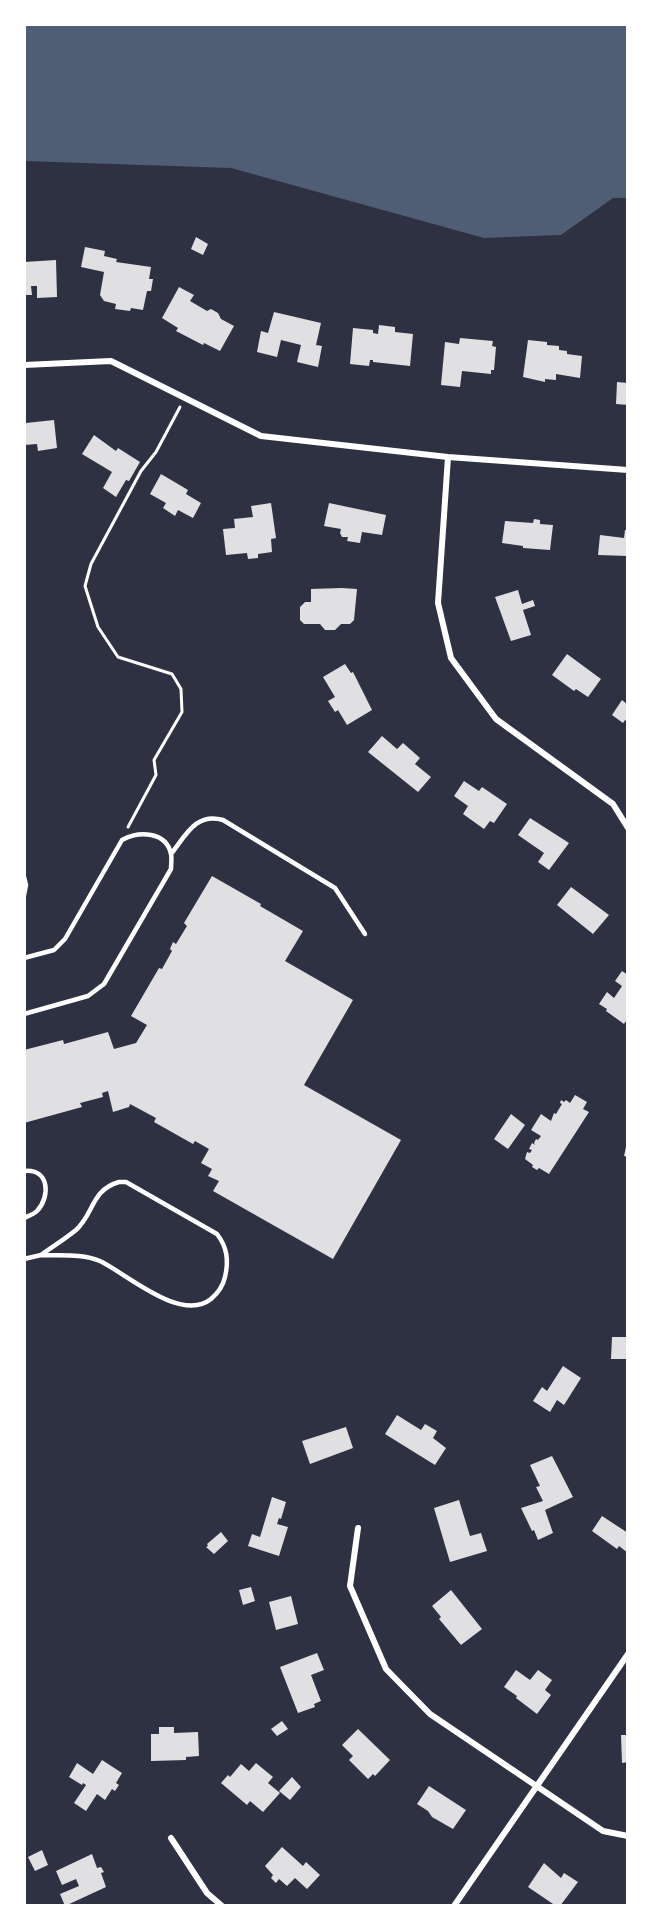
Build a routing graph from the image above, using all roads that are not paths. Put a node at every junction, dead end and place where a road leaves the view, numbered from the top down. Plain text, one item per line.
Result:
1 (24, 365) edge
2 (448, 457) junction
3 (628, 470) edge
4 (628, 828) edge
5 (171, 854) junction
6 (24, 878) edge
7 (24, 895) edge
8 (364, 934) dead end
9 (24, 958) edge
10 (24, 1014) edge
11 (24, 1171) edge
12 (24, 1218) edge
13 (40, 1255) junction
14 (24, 1259) edge
15 (358, 1528) dead end
16 (628, 1654) edge
17 (536, 1787) junction
18 (628, 1836) edge
19 (171, 1838) dead end
20 (222, 1906) edge
21 (454, 1906) edge

1 - 2 street
2 - 3 street
2 - 4 street
5 - 8 lane
5 - 9 lane
5 - 10 lane
6 - 7 lane
11 - 12 lane
13 - 13 lane
13 - 14 lane
15 - 17 street
16 - 17 street
17 - 18 street
17 - 21 street
19 - 20 street

